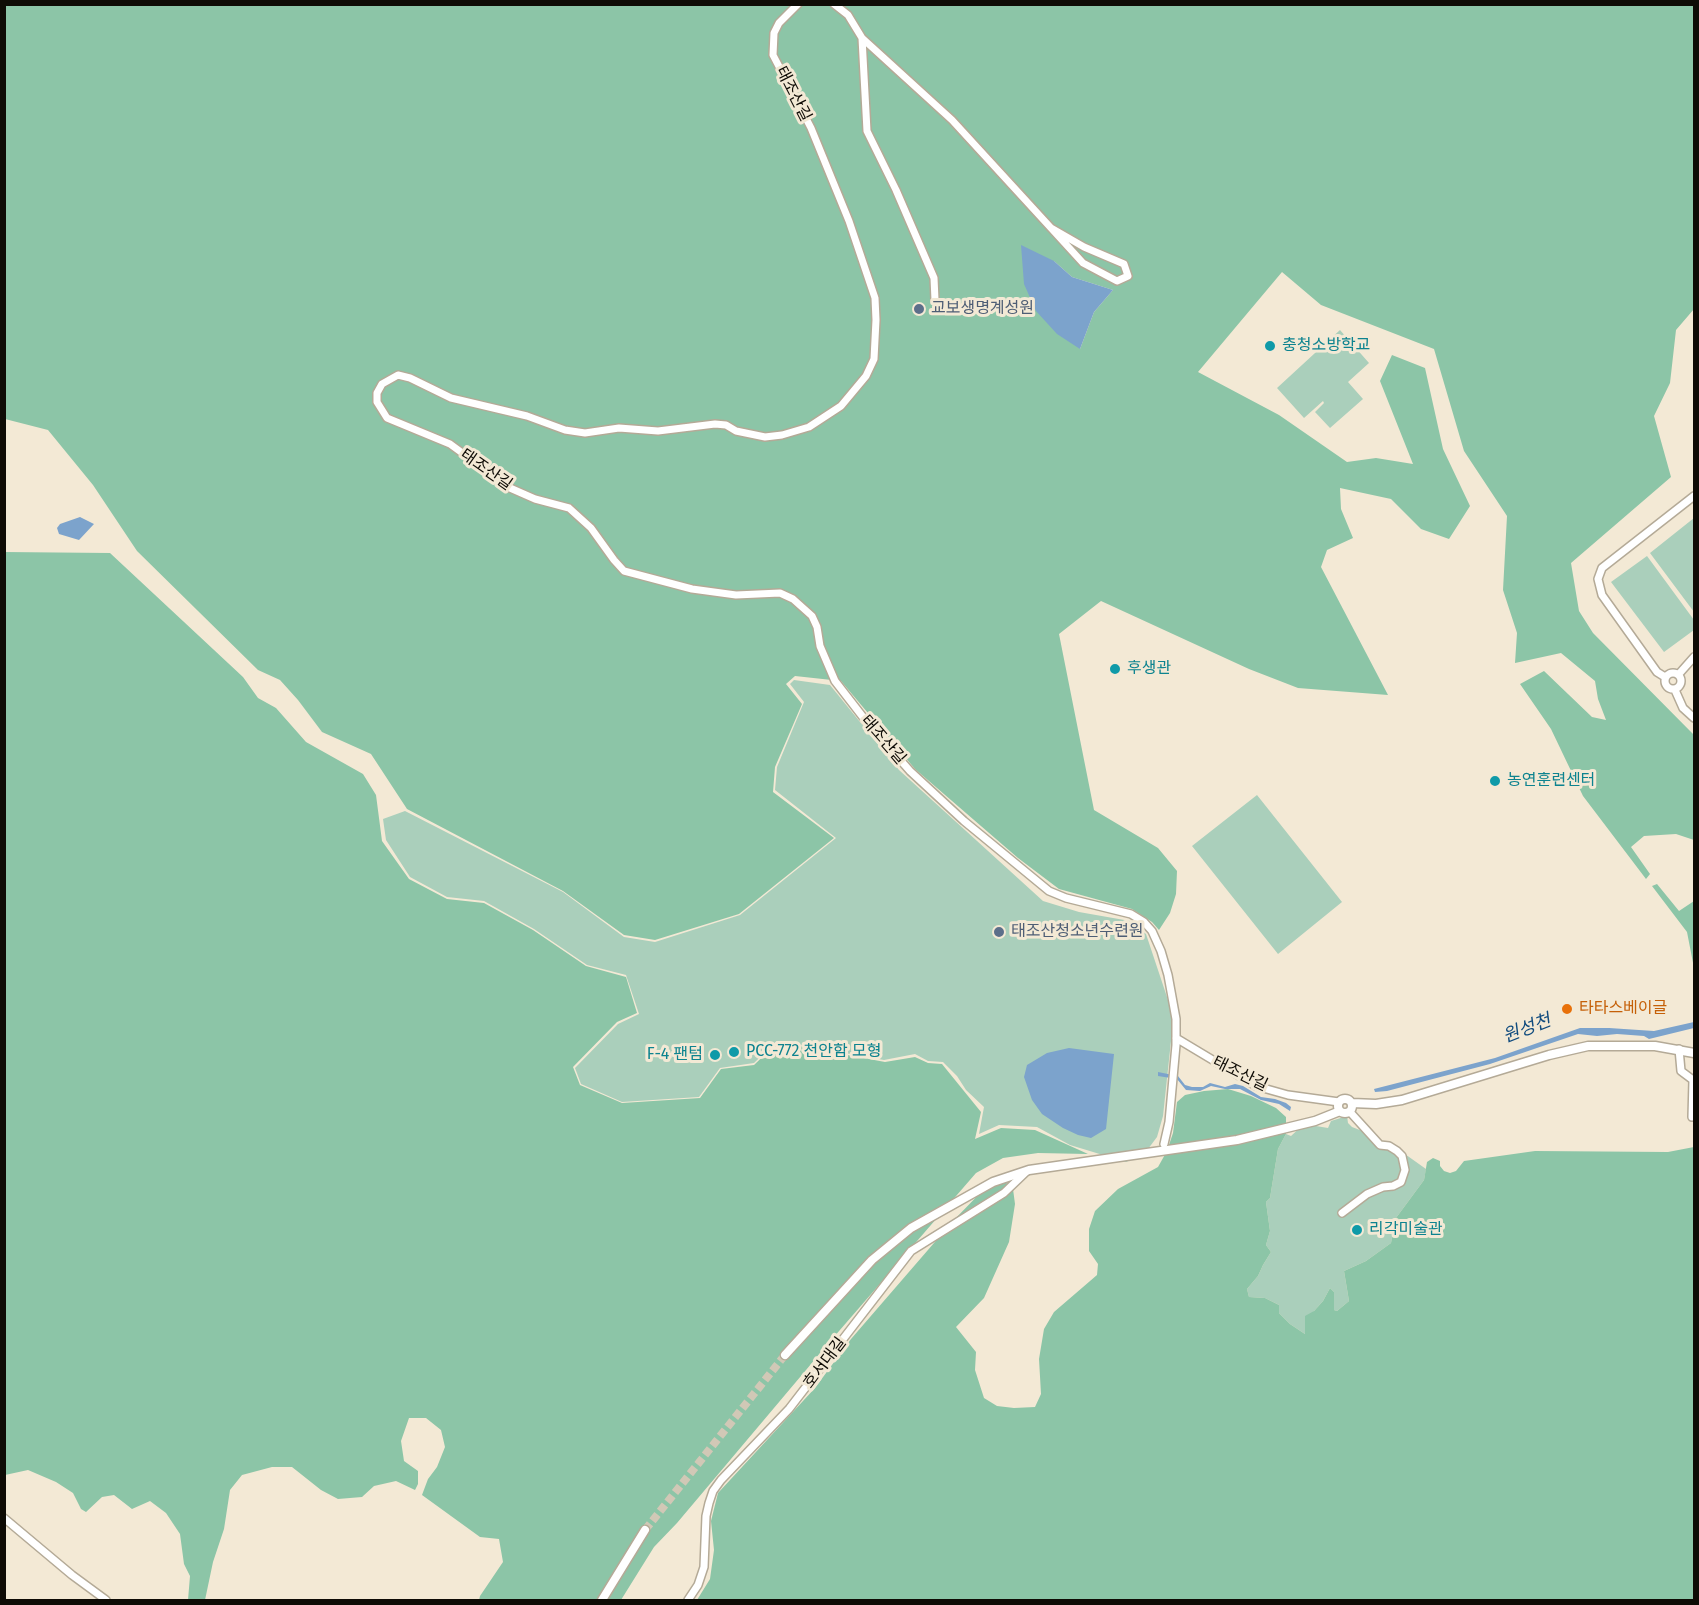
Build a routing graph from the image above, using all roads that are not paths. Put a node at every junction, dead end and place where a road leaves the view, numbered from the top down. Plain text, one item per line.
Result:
1 (798, 4) edge
2 (834, 4) edge
3 (862, 38) junction
4 (1051, 228) junction
5 (935, 300) dead end
6 (1695, 496) edge
7 (1695, 657) edge
8 (1678, 675) junction
9 (1665, 677) junction
10 (1675, 690) junction
11 (1695, 718) edge
12 (1176, 1038) junction
13 (1679, 1049) junction
14 (1695, 1053) edge
15 (1339, 1107) junction
16 (1351, 1108) junction
17 (1692, 1117) dead end
18 (1164, 1144) dead end
19 (1029, 1170) junction
20 (1342, 1213) dead end
21 (785, 1355) tunnel mouth
22 (4, 1518) edge
23 (645, 1530) tunnel mouth
24 (106, 1600) edge
25 (602, 1600) edge
26 (688, 1600) edge

1 - 12 street, 태조산길
2 - 3 street
3 - 4 street
3 - 5 street
4 - 4 street
6 - 9 street
7 - 8 street
8 - 9 street
8 - 10 street
9 - 10 street
10 - 11 street
12 - 15 street, 태조산길
12 - 18 street
13 - 14 street
13 - 16 street
13 - 17 street
15 - 16 street
15 - 16 street
15 - 19 street
16 - 20 street
19 - 21 street
19 - 26 street, 호서대길
22 - 24 street
23 - 25 street

